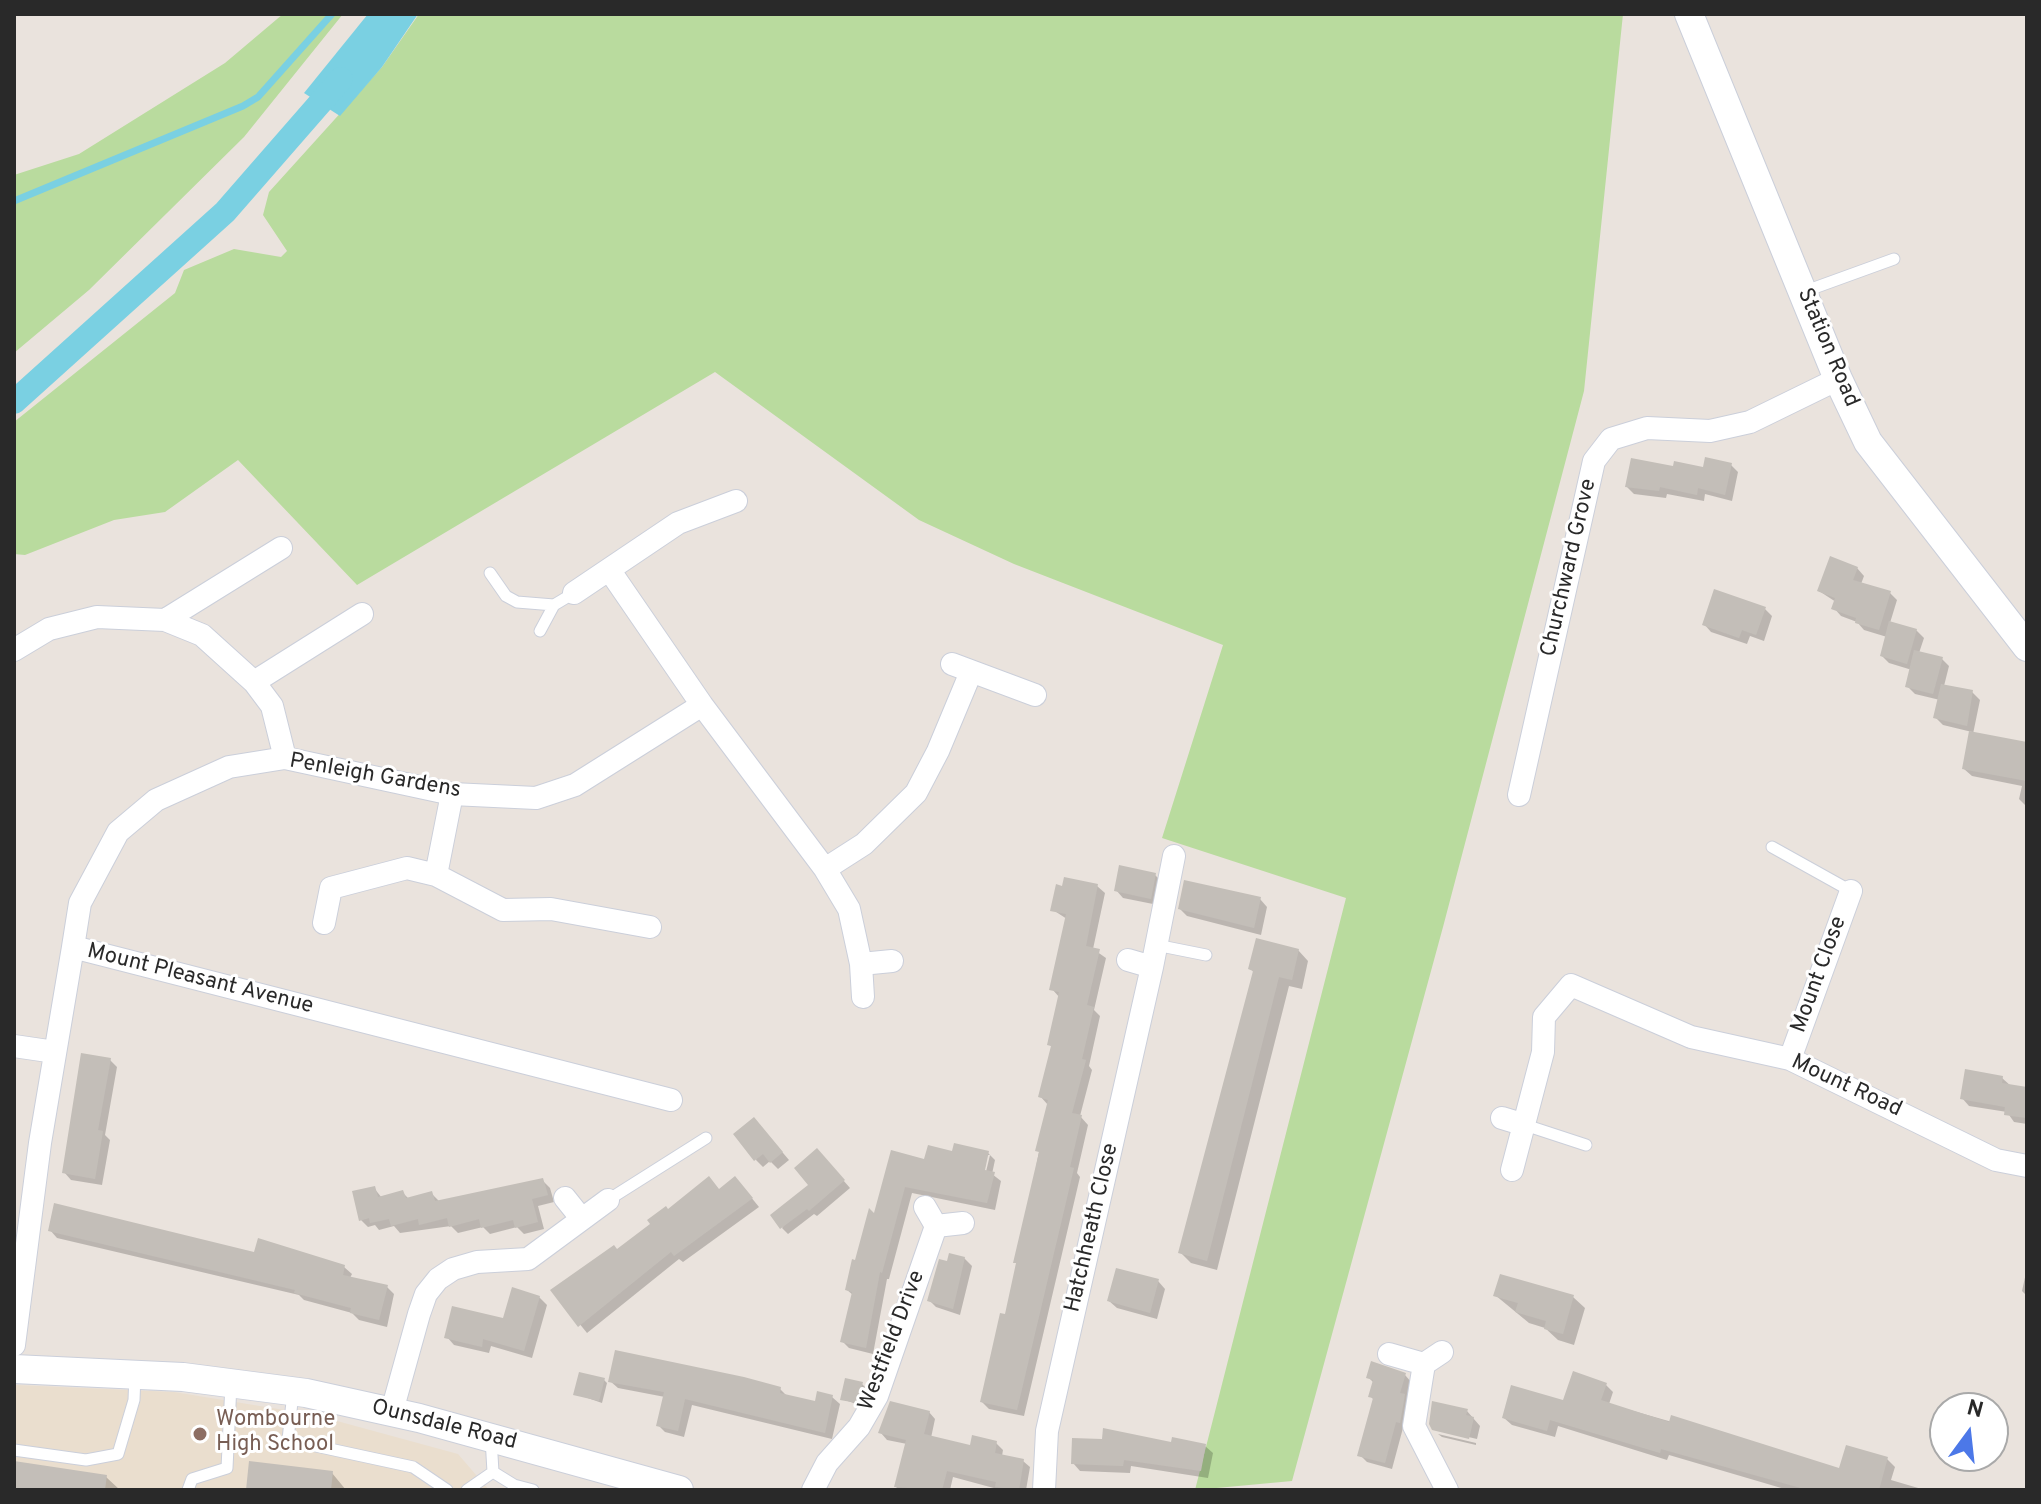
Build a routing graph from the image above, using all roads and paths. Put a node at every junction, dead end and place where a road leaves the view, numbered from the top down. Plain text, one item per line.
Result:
1 (1689, 14) edge
2 (1894, 259) dead end
3 (1803, 292) junction
4 (1838, 379) junction
5 (736, 501) dead end
6 (281, 548) dead end
7 (610, 571) junction
8 (490, 573) dead end
9 (574, 593) joint
10 (554, 605) junction
11 (362, 614) dead end
12 (165, 620) junction
13 (540, 631) dead end
14 (2027, 647) edge
15 (14, 650) edge
16 (254, 682) junction
17 (1035, 695) dead end
18 (702, 705) junction
19 (285, 758) junction
20 (452, 794) junction
21 (1519, 795) dead end
22 (1772, 847) dead end
23 (1174, 856) dead end
24 (825, 869) junction
25 (436, 875) junction
26 (1851, 891) joint
27 (324, 923) dead end
28 (650, 927) dead end
29 (73, 947) junction
30 (1206, 955) dead end
31 (1154, 956) junction
32 (1128, 960) dead end
33 (892, 961) dead end
34 (861, 964) junction
35 (863, 997) dead end
36 (14, 1046) edge
37 (55, 1052) junction
38 (1790, 1059) junction
39 (671, 1100) dead end
40 (1502, 1118) dead end
41 (1525, 1125) junction
42 (706, 1138) dead end
43 (1586, 1145) dead end
44 (2027, 1166) edge
45 (1512, 1170) dead end
46 (565, 1198) dead end
47 (608, 1200) joint
48 (581, 1218) junction
49 (963, 1223) dead end
50 (14, 1345) edge
51 (1389, 1354) dead end
52 (14, 1369) edge
53 (135, 1375) junction
54 (231, 1383) junction
55 (293, 1392) junction
56 (392, 1411) junction
57 (491, 1437) junction
58 (14, 1450) edge
59 (493, 1472) junction
60 (188, 1490) edge
61 (447, 1490) edge
62 (467, 1490) edge
63 (533, 1490) edge
64 (679, 1490) edge
65 (813, 1490) edge
66 (1044, 1490) edge
67 (1447, 1490) edge

1 - 3 street, Station Road
2 - 3 lane
3 - 4 street, Station Road
4 - 14 street, Station Road
4 - 21 street, Churchward Grove
5 - 7 street
6 - 12 street
7 - 9 street
7 - 18 street
8 - 10 lane
9 - 10 lane
10 - 13 lane
11 - 16 street
12 - 15 street
12 - 16 street
16 - 19 street
17 - 24 street
18 - 20 street, Penleigh Gardens
18 - 24 street
19 - 20 street, Penleigh Gardens
19 - 29 street, Penleigh Gardens
20 - 25 street
22 - 26 lane
23 - 31 street, Hatchheath Close
24 - 34 street
25 - 27 street
25 - 28 street
26 - 38 street, Mount Close
29 - 37 street, Mount Pleasant Avenue
29 - 39 street, Mount Pleasant Avenue
30 - 31 lane
31 - 32 street
31 - 66 street, Hatchheath Close
33 - 34 street
34 - 35 street
36 - 37 street
37 - 50 street, Mount Pleasant Avenue
38 - 41 street, Mount Road
38 - 44 street, Mount Road
40 - 41 street
41 - 43 lane
41 - 45 street
42 - 47 lane
46 - 48 street
47 - 48 street
48 - 56 street
49 - 65 street, Westfield Drive
51 - 67 street
52 - 53 street, Ounsdale Road
53 - 54 street, Ounsdale Road
53 - 58 lane
54 - 55 street, Ounsdale Road
54 - 60 lane
55 - 56 street, Ounsdale Road
55 - 61 lane
56 - 57 street, Ounsdale Road
57 - 59 lane
57 - 64 street, Ounsdale Road
59 - 62 lane
59 - 63 lane

